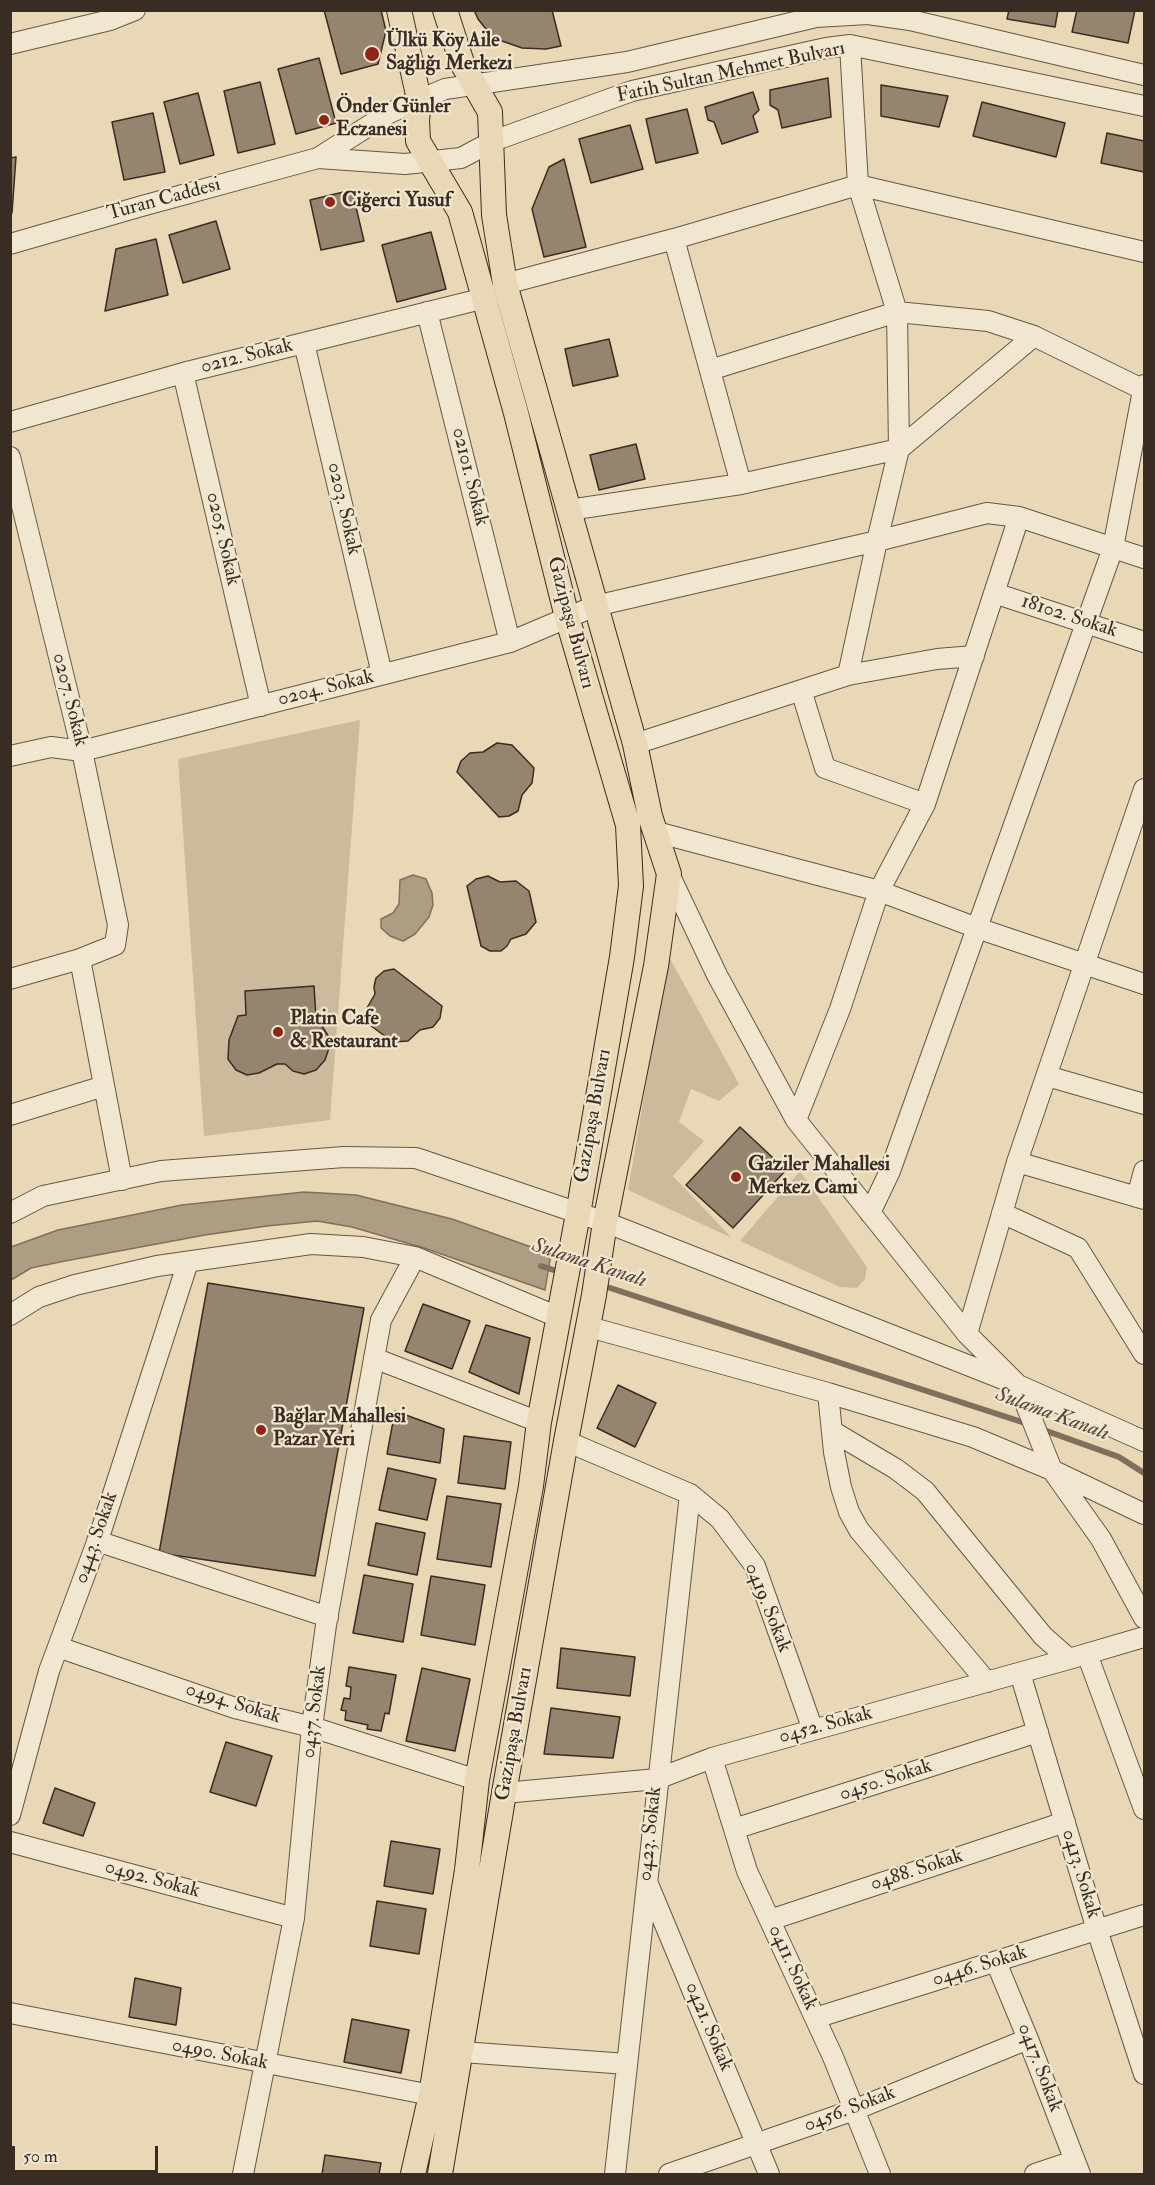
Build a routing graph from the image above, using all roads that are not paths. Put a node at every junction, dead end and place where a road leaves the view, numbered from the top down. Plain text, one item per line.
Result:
1 (135, 10) edge
2 (399, 10) edge
3 (445, 10) edge
4 (853, 13) edge
5 (109, 15) edge
6 (10, 45) edge
7 (850, 45) junction
8 (1144, 75) edge
9 (477, 86) junction
10 (419, 99) junction
11 (1144, 106) edge
12 (493, 141) junction
13 (318, 158) junction
14 (431, 160) junction
15 (858, 185) junction
16 (674, 239) junction
17 (10, 244) edge
18 (1144, 252) edge
19 (505, 284) junction
20 (485, 298) junction
21 (427, 312) junction
22 (897, 312) junction
23 (1034, 336) junction
24 (304, 343) junction
25 (710, 370) junction
26 (183, 373) junction
27 (1144, 388) edge
28 (10, 422) edge
29 (898, 449) junction
30 (10, 457) edge
31 (741, 484) junction
32 (569, 510) junction
33 (1019, 517) junction
34 (876, 541) junction
35 (1113, 548) junction
36 (1144, 558) edge
37 (994, 592) junction
38 (595, 606) junction
39 (567, 617) junction
40 (1086, 622) junction
41 (510, 642) junction
42 (1144, 642) edge
43 (974, 656) junction
44 (382, 674) junction
45 (848, 675) junction
46 (801, 690) junction
47 (261, 706) junction
48 (635, 744) junction
49 (82, 751) junction
50 (10, 756) edge
51 (1144, 789) edge
52 (925, 804) junction
53 (656, 832) junction
54 (669, 874) junction
55 (879, 891) junction
56 (977, 927) junction
57 (80, 959) junction
58 (1085, 963) junction
59 (10, 979) edge
60 (1144, 984) edge
61 (1047, 1076) junction
62 (104, 1086) junction
63 (1144, 1104) edge
64 (10, 1115) edge
65 (796, 1120) junction
66 (1017, 1161) junction
67 (1144, 1171) edge
68 (122, 1180) junction
69 (1141, 1198) edge
70 (10, 1213) edge
71 (870, 1213) junction
72 (1002, 1213) junction
73 (578, 1214) junction
74 (605, 1222) junction
75 (415, 1257) junction
76 (188, 1262) junction
77 (559, 1308) junction
78 (10, 1315) edge
79 (589, 1327) junction
80 (967, 1334) junction
81 (1144, 1354) edge
82 (374, 1358) junction
83 (1018, 1385) junction
84 (828, 1393) junction
85 (539, 1422) junction
86 (832, 1431) junction
87 (566, 1441) junction
88 (1144, 1441) edge
89 (1052, 1470) junction
90 (690, 1494) junction
91 (1144, 1514) edge
92 (97, 1541) junction
93 (328, 1617) junction
94 (1144, 1618) edge
95 (1144, 1636) edge
96 (58, 1647) junction
97 (1078, 1657) junction
98 (1020, 1673) junction
99 (987, 1682) junction
100 (312, 1727) junction
101 (813, 1730) junction
102 (1038, 1732) junction
103 (712, 1758) junction
104 (657, 1779) junction
105 (477, 1780) junction
106 (504, 1793) junction
107 (1144, 1809) edge
108 (10, 1815) edge
109 (1065, 1822) junction
110 (734, 1829) junction
111 (10, 1842) edge
112 (646, 1880) junction
113 (1144, 1915) edge
114 (294, 1918) junction
115 (770, 1920) junction
116 (1097, 1930) junction
117 (996, 1962) junction
118 (10, 2013) edge
119 (815, 2018) junction
120 (1028, 2039) junction
121 (462, 2052) junction
122 (265, 2064) junction
123 (627, 2064) junction
124 (1144, 2074) edge
125 (431, 2095) junction
126 (854, 2110) junction
127 (757, 2144) junction
128 (1077, 2168) edge
129 (243, 2175) edge
130 (413, 2175) edge
131 (440, 2175) edge
132 (615, 2175) edge
133 (669, 2175) edge
134 (769, 2175) edge
135 (880, 2175) edge
136 (1035, 2175) edge

1 - 5 street
2 - 10 main road, Gazipaşa Bulvarı
3 - 9 main road, Gazipaşa Bulvarı
4 - 8 street, Fatih Sultan Mehmet Bulvarı
4 - 9 street, Fatih Sultan Mehmet Bulvarı
5 - 6 street
7 - 11 street, Fatih Sultan Mehmet Bulvarı
7 - 12 street, Fatih Sultan Mehmet Bulvarı
7 - 15 street
9 - 10 street, Fatih Sultan Mehmet Bulvarı
9 - 12 main road, Gazipaşa Bulvarı
10 - 13 street, Fatih Sultan Mehmet Bulvarı
10 - 14 main road, Gazipaşa Bulvarı
12 - 14 street, Fatih Sultan Mehmet Bulvarı
12 - 19 main road, Gazipaşa Bulvarı
13 - 14 street, Fatih Sultan Mehmet Bulvarı
13 - 17 street, Turan Caddesi
14 - 20 main road, Gazipaşa Bulvarı
15 - 16 street
15 - 18 street
15 - 22 street
16 - 19 street
16 - 25 street
19 - 32 main road, Gazipaşa Bulvarı
20 - 21 street, 0212. Sokak
20 - 39 main road, Gazipaşa Bulvarı
21 - 24 street, 0212. Sokak
21 - 41 street, 02101. Sokak
22 - 23 street
22 - 25 street
22 - 29 street
23 - 27 street
23 - 29 street
24 - 26 street, 0212. Sokak
24 - 44 street, 0203. Sokak
25 - 31 street
26 - 28 street, 0212. Sokak
26 - 47 street, 0205. Sokak
27 - 35 street
29 - 31 street
29 - 34 street
30 - 49 street, 0207. Sokak
31 - 32 street
32 - 38 main road, Gazipaşa Bulvarı
33 - 34 street, 0204. Sokak
33 - 35 street, 0204. Sokak
33 - 37 street
34 - 38 street, 0204. Sokak
34 - 45 street
35 - 36 street, 0204. Sokak
35 - 40 street
37 - 40 street, 18102. Sokak
37 - 43 street
38 - 39 street, 0204. Sokak
38 - 48 main road, Gazipaşa Bulvarı
39 - 41 street, 0204. Sokak
39 - 73 main road, Gazipaşa Bulvarı
40 - 42 street, 18102. Sokak
40 - 56 street
41 - 44 street, 0204. Sokak
43 - 45 street
43 - 52 street
44 - 47 street, 0204. Sokak
45 - 46 street
46 - 48 street
46 - 52 street
47 - 49 street, 0204. Sokak
48 - 53 main road, Gazipaşa Bulvarı
49 - 50 street
49 - 57 street, 0207. Sokak
51 - 58 street
52 - 55 street
53 - 54 main road, Gazipaşa Bulvarı
53 - 55 street
54 - 65 street
54 - 74 main road, Gazipaşa Bulvarı
55 - 56 street
55 - 65 street
56 - 58 street
56 - 71 street
57 - 59 street
57 - 62 street
58 - 60 street
58 - 61 street
61 - 63 street
61 - 66 street
62 - 64 street
62 - 68 street
65 - 71 street
66 - 69 street
66 - 72 street
67 - 69 street
68 - 70 street
68 - 73 street
71 - 80 street
72 - 80 street
72 - 81 street
73 - 74 street
73 - 77 main road, Gazipaşa Bulvarı
74 - 79 main road, Gazipaşa Bulvarı
74 - 83 street
75 - 76 street
75 - 77 street
75 - 82 street, 0437. Sokak
76 - 78 street
76 - 92 street, 0443. Sokak
77 - 85 main road, Gazipaşa Bulvarı
79 - 84 street
79 - 87 main road, Gazipaşa Bulvarı
80 - 83 street
82 - 85 street
82 - 93 street, 0437. Sokak
83 - 88 street
83 - 89 street
84 - 86 street
84 - 89 street
85 - 105 main road, Gazipaşa Bulvarı
86 - 97 street
86 - 99 street
87 - 90 street, 0419. Sokak
87 - 106 main road, Gazipaşa Bulvarı
89 - 91 street
89 - 94 street
90 - 101 street, 0419. Sokak
90 - 104 street, 0423. Sokak
92 - 93 street
92 - 96 street, 0443. Sokak
93 - 100 street, 0437. Sokak
95 - 97 street, 0452. Sokak
96 - 100 street, 0494. Sokak
96 - 108 street, 0443. Sokak
97 - 98 street, 0452. Sokak
97 - 107 street
98 - 99 street, 0452. Sokak
98 - 102 street, 0413. Sokak
99 - 101 street, 0452. Sokak
100 - 105 street, 0494. Sokak
100 - 114 street, 0437. Sokak
101 - 103 street, 0452. Sokak
102 - 109 street, 0413. Sokak
102 - 110 street, 0450. Sokak
103 - 104 street, 0452. Sokak
103 - 110 street, 0411. Sokak
104 - 106 street, 0452. Sokak
104 - 112 street, 0423. Sokak
105 - 125 main road, Gazipaşa Bulvarı
106 - 121 main road, Gazipaşa Bulvarı
109 - 115 street, 0488. Sokak
109 - 116 street, 0413. Sokak
110 - 115 street, 0411. Sokak
111 - 114 street, 0492. Sokak
112 - 123 street, 0423. Sokak
112 - 127 street, 0421. Sokak
113 - 116 street, 0446. Sokak
114 - 122 street, 0437. Sokak
115 - 119 street, 0411. Sokak
116 - 117 street, 0446. Sokak
116 - 124 street, 0413. Sokak
117 - 119 street, 0446. Sokak
117 - 120 street, 0417. Sokak
118 - 122 street, 0490. Sokak
119 - 126 street, 0411. Sokak
120 - 126 street, 0456. Sokak
120 - 128 street, 0417. Sokak
121 - 123 street
121 - 131 main road, Gazipaşa Bulvarı
122 - 125 street, 0490. Sokak
122 - 129 street, 0437. Sokak
123 - 132 street, 0423. Sokak
125 - 130 main road, Gazipaşa Bulvarı
126 - 127 street, 0456. Sokak
126 - 135 street, 0411. Sokak
127 - 133 street, 0456. Sokak
127 - 134 street, 0421. Sokak
128 - 136 street

